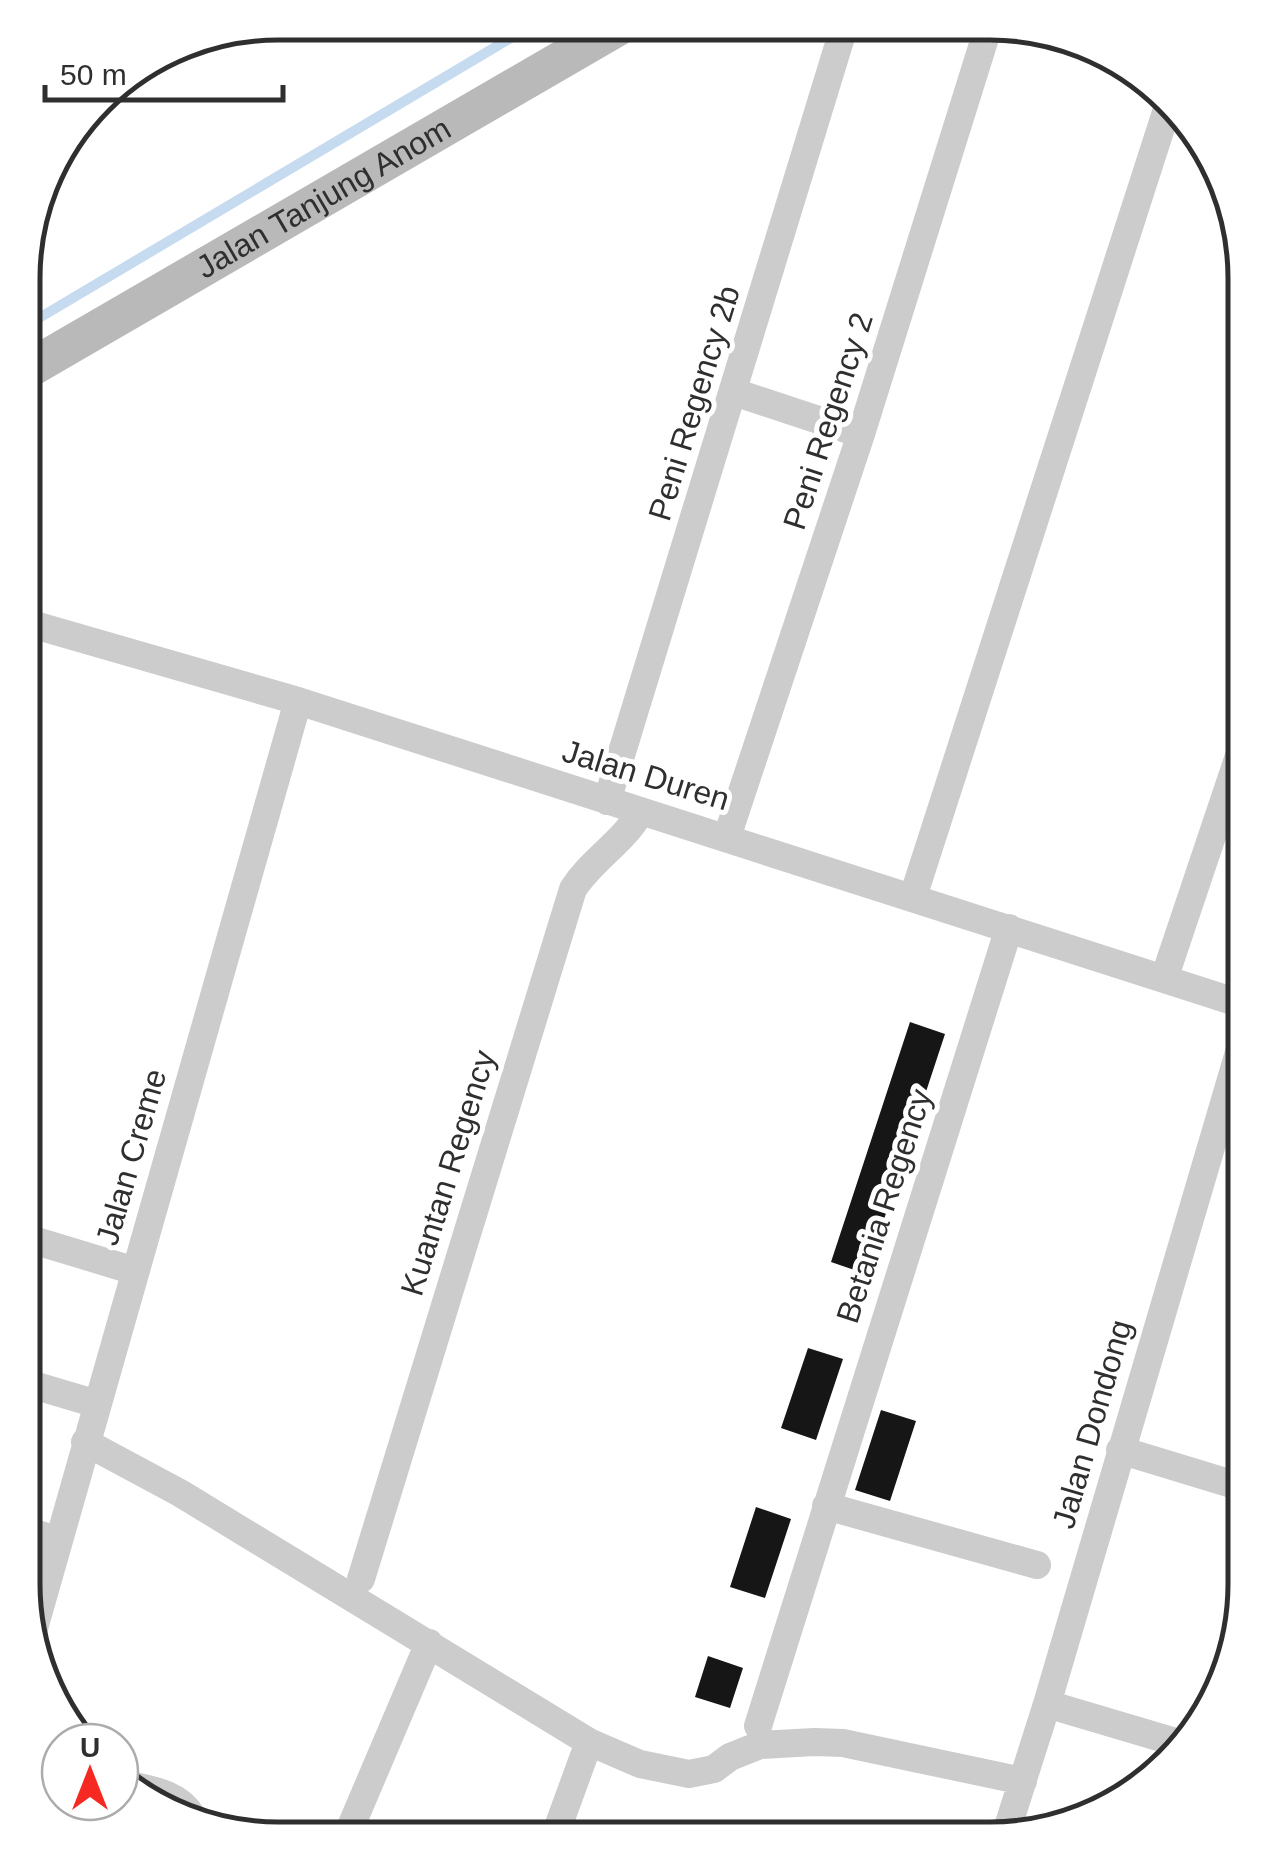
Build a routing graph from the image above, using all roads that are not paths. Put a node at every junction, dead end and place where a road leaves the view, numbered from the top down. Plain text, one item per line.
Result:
1 (840, 40) edge
2 (984, 40) edge
3 (595, 41) edge
4 (1164, 116) edge
5 (40, 363) edge
6 (734, 392) junction
7 (862, 434) junction
8 (40, 627) edge
9 (298, 701) junction
10 (1228, 790) edge
11 (607, 801) junction
12 (641, 811) junction
13 (727, 836) junction
14 (913, 897) junction
15 (1009, 928) junction
16 (1164, 979) junction
17 (1227, 999) edge
18 (1227, 1091) edge
19 (40, 1243) edge
20 (135, 1271) junction
21 (40, 1387) edge
22 (97, 1404) junction
23 (86, 1442) junction
24 (1120, 1450) junction
25 (1227, 1483) edge
26 (826, 1506) junction
27 (40, 1535) edge
28 (58, 1540) junction
29 (1038, 1565) dead end
30 (361, 1579) dead end
31 (41, 1603) edge
32 (429, 1643) junction
33 (1047, 1704) junction
34 (758, 1726) dead end
35 (1170, 1740) edge
36 (589, 1742) junction
37 (1023, 1781) junction
38 (1010, 1821) edge
39 (353, 1822) edge
40 (560, 1822) edge

1 - 6 street, Peni Regency 2b
2 - 7 street, Peni Regency 2
3 - 5 main road, Jalan Tanjung Anom
4 - 14 street
6 - 7 street
6 - 11 street, Peni Regency 2b
7 - 13 street, Peni Regency 2
8 - 9 street, Jalan Duren
9 - 11 street, Jalan Duren
9 - 20 street, Jalan Creme
10 - 16 street
11 - 12 street, Jalan Duren
12 - 13 street, Jalan Duren
12 - 30 street, Kuantan Regency
13 - 14 street, Jalan Duren
14 - 15 street, Jalan Duren
15 - 16 street, Jalan Duren
15 - 26 street, Betania Regency
16 - 17 street, Jalan Duren
18 - 24 street, Jalan Dondong
19 - 20 street
20 - 22 street, Jalan Creme
21 - 22 street
22 - 23 street, Jalan Creme
23 - 28 street, Jalan Creme
23 - 32 street
24 - 25 street
24 - 33 street, Jalan Dondong
26 - 29 street
26 - 34 street, Betania Regency
27 - 28 street
28 - 31 street, Jalan Creme
32 - 36 street
32 - 39 street
33 - 35 street
33 - 37 street, Jalan Dondong
36 - 37 street
36 - 40 street
37 - 38 street, Jalan Dondong

